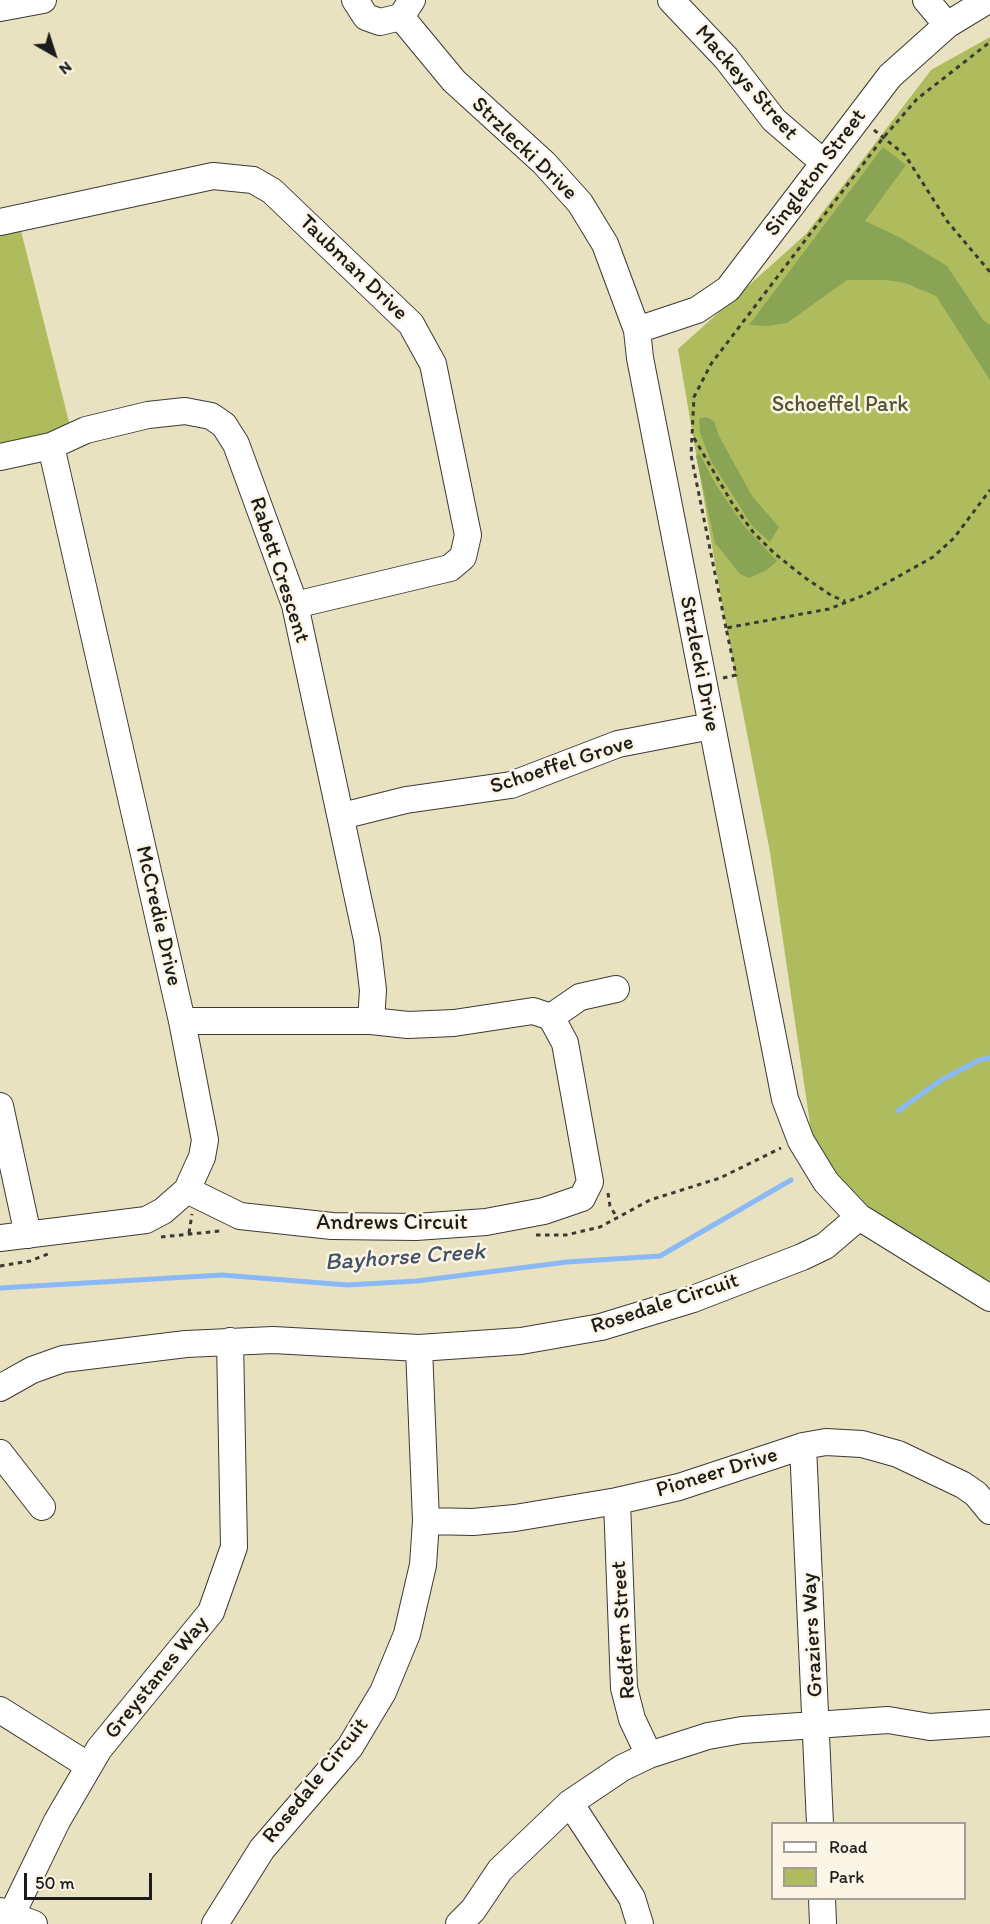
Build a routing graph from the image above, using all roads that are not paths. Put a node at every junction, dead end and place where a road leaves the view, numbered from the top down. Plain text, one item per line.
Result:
1 (44, 0) edge
2 (355, 0) edge
3 (671, 0) edge
4 (926, 0) edge
5 (987, 0) edge
6 (0, 8) edge
7 (407, 8) edge
8 (947, 24) junction
9 (824, 163) junction
10 (0, 222) edge
11 (637, 330) junction
12 (51, 446) junction
13 (0, 458) edge
14 (295, 605) junction
15 (711, 726) junction
16 (342, 816) junction
17 (616, 989) dead end
18 (551, 1017) junction
19 (182, 1021) junction
20 (371, 1021) junction
21 (0, 1106) edge
22 (190, 1199) junction
23 (859, 1217) junction
24 (28, 1235) junction
25 (0, 1238) edge
26 (990, 1298) edge
27 (230, 1341) junction
28 (419, 1348) junction
29 (0, 1388) edge
30 (803, 1446) junction
31 (0, 1453) edge
32 (617, 1502) junction
33 (42, 1507) dead end
34 (990, 1511) edge
35 (426, 1521) junction
36 (0, 1710) edge
37 (990, 1723) edge
38 (817, 1726) junction
39 (649, 1755) junction
40 (89, 1766) junction
41 (570, 1803) junction
42 (820, 1822) edge
43 (822, 1900) edge
44 (13, 1918) edge
45 (215, 1924) edge
46 (459, 1924) edge
47 (639, 1924) edge
48 (823, 1924) edge

1 - 6 street
2 - 7 street
3 - 9 street, Mackeys Street
4 - 8 street
5 - 8 street, Singleton Street
7 - 11 street, Strzlecki Drive
8 - 9 street, Singleton Street
9 - 11 street, Singleton Street
10 - 14 street, Taubman Drive
11 - 15 street, Strzlecki Drive
12 - 13 street, Rabett Crescent
12 - 14 street, Rabett Crescent
12 - 19 street, McCredie Drive
14 - 16 street, Rabett Crescent
15 - 16 street, Schoeffel Grove
15 - 23 street, Strzlecki Drive
16 - 20 street, Rabett Crescent
17 - 18 street
18 - 20 street
18 - 22 street, Andrews Circuit
19 - 20 street
19 - 22 street, McCredie Drive
21 - 24 street
22 - 24 street, McCredie Drive
23 - 26 street, Strzlecki Drive
23 - 28 street, Rosedale Circuit
24 - 25 street, McCredie Drive
27 - 28 street, Rosedale Circuit
27 - 29 street, Rosedale Circuit
27 - 40 street, Greystanes Way
28 - 35 street, Rosedale Circuit
30 - 32 street, Pioneer Drive
30 - 34 street, Pioneer Drive
30 - 38 street, Graziers Way
31 - 33 street
32 - 35 street, Pioneer Drive
32 - 39 street, Redfern Street
35 - 45 street, Rosedale Circuit
36 - 40 street
37 - 38 street
38 - 39 street
38 - 42 street, Graziers Way
39 - 41 street
40 - 44 street, Greystanes Way
41 - 46 street
41 - 47 street
43 - 48 street

